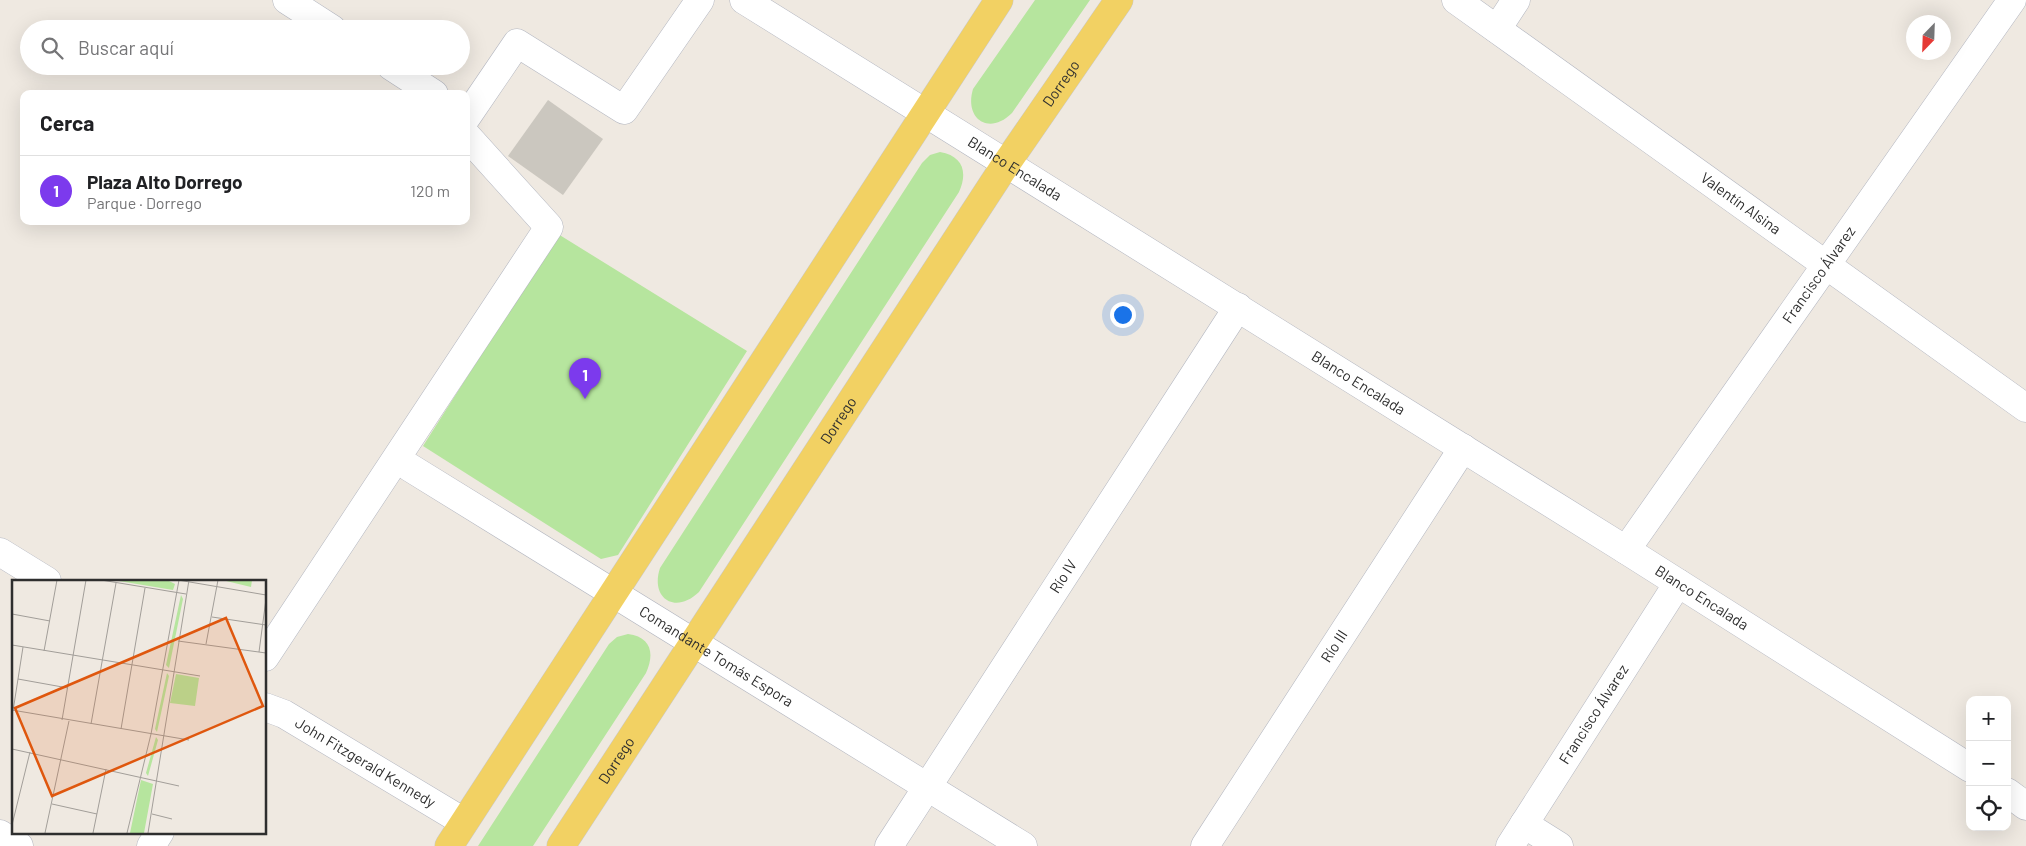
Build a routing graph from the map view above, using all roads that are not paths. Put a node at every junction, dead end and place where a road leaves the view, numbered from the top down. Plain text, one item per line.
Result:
1 (287, 0) edge
2 (700, 0) edge
3 (744, 0) edge
4 (999, 0) edge
5 (1119, 0) edge
6 (1456, 0) edge
7 (1516, 0) edge
8 (2012, 0) edge
9 (318, 20) edge
10 (1496, 29) junction
11 (405, 75) edge
12 (428, 90) edge
13 (926, 114) junction
14 (470, 115) edge
15 (470, 124) edge
16 (1006, 164) junction
17 (1826, 264) junction
18 (1238, 307) junction
19 (2026, 408) edge
20 (1463, 448) junction
21 (409, 467) dead end
22 (1626, 550) junction
23 (0, 552) edge
24 (45, 580) edge
25 (1678, 583) junction
26 (613, 593) junction
27 (694, 643) junction
28 (266, 655) edge
29 (266, 707) edge
30 (1966, 765) edge
31 (928, 786) junction
32 (2011, 795) edge
33 (2026, 806) edge
34 (464, 822) junction
35 (0, 834) edge
36 (159, 834) edge
37 (1517, 835) edge
38 (19, 846) edge
39 (151, 846) edge
40 (449, 846) edge
41 (561, 846) edge
42 (889, 846) edge
43 (1022, 846) edge
44 (1205, 846) edge
45 (1559, 846) edge

1 - 9 street
2 - 14 street
3 - 13 street, Blanco Encalada
4 - 13 main road
5 - 16 main road, Dorrego
6 - 10 street, Valentín Alsina
7 - 10 street
8 - 17 street, Francisco Álvarez
10 - 17 street, Valentín Alsina
11 - 12 street
13 - 16 street, Blanco Encalada
13 - 26 main road
15 - 28 street
16 - 18 street, Blanco Encalada
16 - 27 main road, Dorrego
17 - 19 street, Valentín Alsina
17 - 22 street, Francisco Álvarez
18 - 20 street, Blanco Encalada
18 - 31 street, Río IV
20 - 22 street, Blanco Encalada
20 - 44 street, Río III
21 - 26 street, Comandante Tomás Espora
22 - 25 street, Blanco Encalada
23 - 24 street
25 - 30 street, Blanco Encalada
25 - 37 street, Francisco Álvarez
26 - 27 street, Comandante Tomás Espora
26 - 34 main road
27 - 31 street, Comandante Tomás Espora
27 - 41 main road, Dorrego
29 - 34 street, John Fitzgerald Kennedy
31 - 42 street, Río IV
31 - 43 street, Comandante Tomás Espora
32 - 33 street
34 - 40 main road
35 - 38 street
36 - 39 street
37 - 45 street

